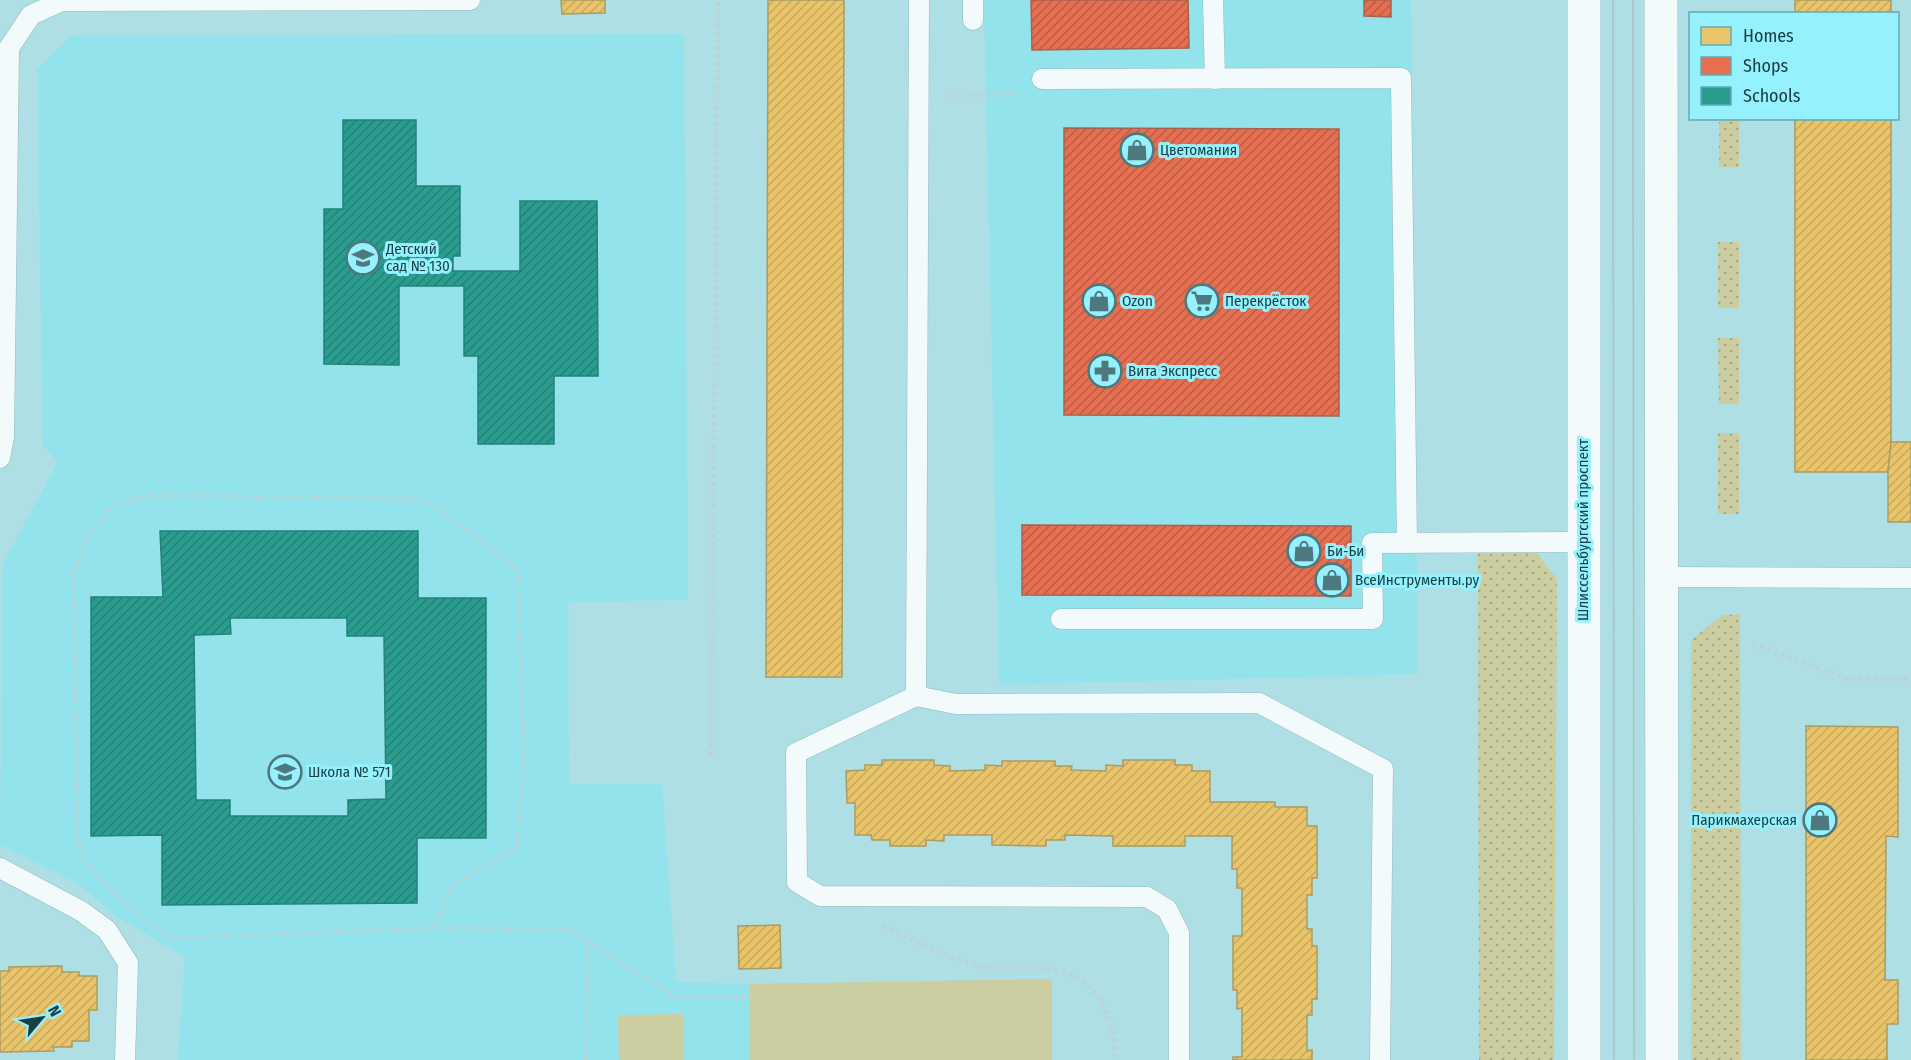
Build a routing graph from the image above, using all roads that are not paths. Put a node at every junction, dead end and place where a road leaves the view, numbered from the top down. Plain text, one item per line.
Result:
1 (470, 0) edge
2 (919, 0) edge
3 (973, 0) edge
4 (1213, 0) edge
5 (1584, 0) edge
6 (1661, 0) edge
7 (973, 20) dead end
8 (1042, 79) road end
9 (1215, 79) junction
10 (0, 458) edge
11 (1583, 542) junction
12 (1407, 543) junction
13 (1662, 577) junction
14 (1911, 578) edge
15 (1061, 619) dead end
16 (916, 696) junction
17 (0, 868) edge
18 (125, 1060) edge
19 (1179, 1060) edge
20 (1380, 1060) edge
21 (1584, 1060) edge
22 (1662, 1060) edge

1 - 10 lane
2 - 16 lane
3 - 7 lane
4 - 9 lane
5 - 11 main road, Шлиссельбургский проспект
6 - 13 main road
8 - 9 lane
9 - 12 lane
11 - 12 lane
11 - 21 main road, Шлиссельбургский проспект
12 - 15 lane
13 - 14 lane
13 - 22 main road
16 - 19 lane
16 - 20 lane
17 - 18 lane

